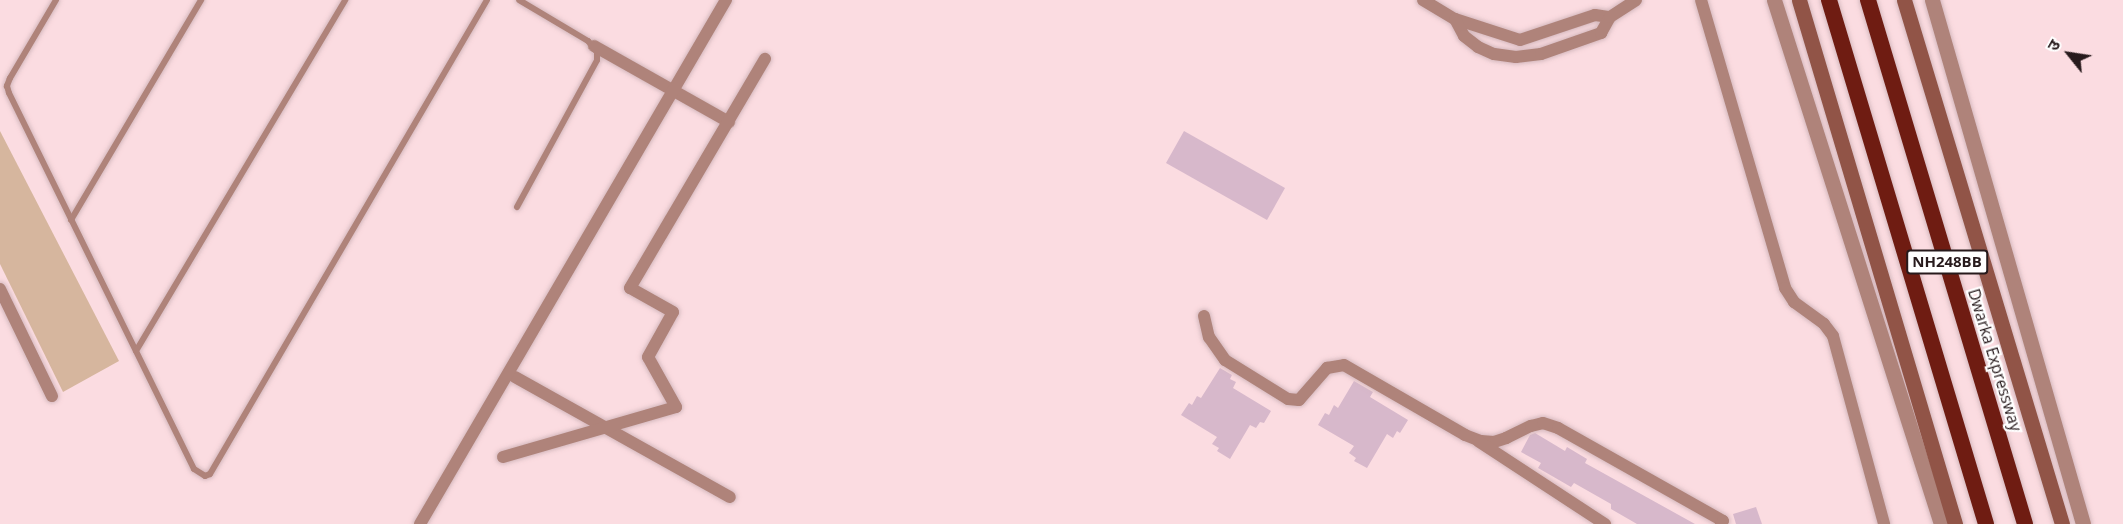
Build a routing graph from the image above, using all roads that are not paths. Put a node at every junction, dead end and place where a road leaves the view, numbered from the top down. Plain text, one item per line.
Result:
1 (56, 0) edge
2 (201, 0) edge
3 (345, 0) edge
4 (487, 0) edge
5 (519, 0) edge
6 (726, 0) edge
7 (1423, 0) edge
8 (1636, 0) edge
9 (1701, 0) edge
10 (1774, 0) edge
11 (1799, 0) edge
12 (1829, 0) edge
13 (1868, 0) edge
14 (1904, 0) edge
15 (1932, 0) edge
16 (1610, 17) junction
17 (1455, 19) junction
18 (594, 46) junction
19 (765, 59) dead end
20 (673, 90) junction
21 (729, 122) junction
22 (517, 207) dead end
23 (71, 220) junction
24 (0, 289) edge
25 (1204, 316) dead end
26 (136, 351) junction
27 (515, 377) dead end
28 (52, 396) dead end
29 (606, 428) junction
30 (1475, 439) junction
31 (503, 457) dead end
32 (730, 497) dead end
33 (1723, 523) edge
34 (420, 524) edge
35 (1605, 524) edge
36 (1884, 524) edge
37 (1941, 524) edge
38 (1955, 524) edge
39 (1986, 524) edge
40 (2025, 524) edge
41 (2062, 524) edge
42 (2083, 524) edge

1 - 23 lane
2 - 23 lane
3 - 26 lane
4 - 26 lane
5 - 18 lane
6 - 20 street
7 - 17 street
8 - 16 street
9 - 36 street
10 - 37 street
11 - 38 main road
12 - 39 highway, NH248BB
13 - 40 highway, Dwarka Expressway / NH248BB
14 - 41 main road
15 - 42 street
16 - 17 street
16 - 17 street
18 - 20 street
18 - 22 lane
19 - 21 street
20 - 21 street
20 - 34 street
21 - 29 street
23 - 26 lane
24 - 28 street
25 - 30 street
27 - 29 street
29 - 31 street
29 - 32 street
30 - 33 street
30 - 35 street

